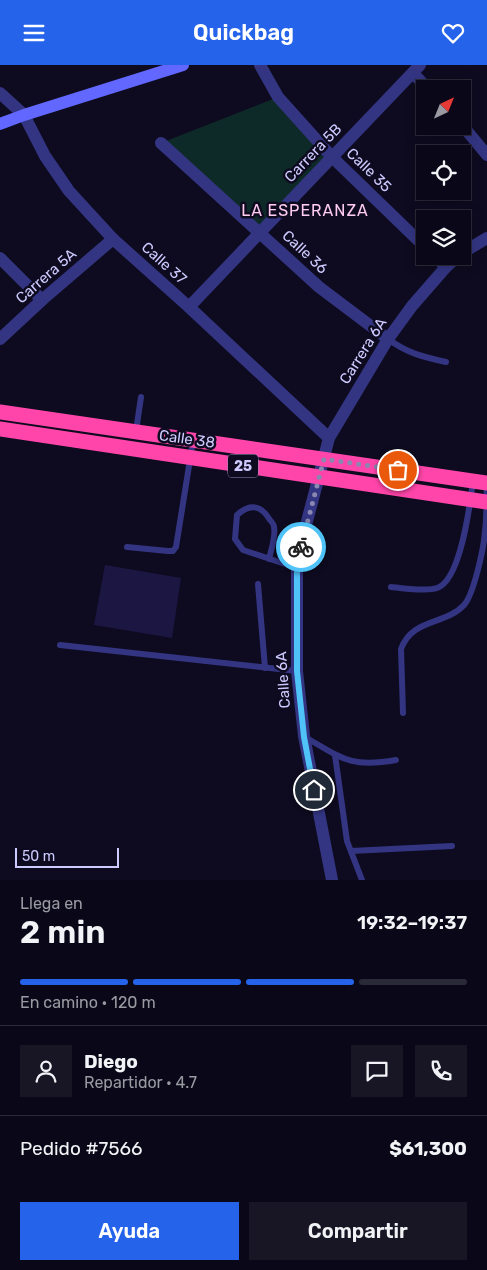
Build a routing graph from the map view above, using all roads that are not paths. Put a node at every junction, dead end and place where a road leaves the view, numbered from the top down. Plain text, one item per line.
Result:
1 (183, 65) edge
2 (260, 65) edge
3 (416, 69) edge
4 (423, 80) edge
5 (0, 93) edge
6 (24, 115) junction
7 (0, 124) edge
8 (470, 135) edge
9 (161, 143) dead end
10 (487, 155) edge
11 (332, 157) junction
12 (260, 233) junction
13 (487, 237) edge
14 (416, 238) edge
15 (113, 239) junction
16 (471, 247) edge
17 (0, 258) edge
18 (446, 267) edge
19 (42, 300) junction
20 (189, 307) junction
21 (0, 339) edge
22 (388, 339) junction
23 (446, 362) dead end
24 (141, 397) dead end
25 (0, 412) edge
26 (0, 429) edge
27 (136, 431) junction
28 (329, 438) junction
29 (194, 439) junction
30 (190, 457) junction
31 (324, 459) junction
32 (320, 477) junction
33 (482, 483) edge
34 (470, 500) junction
35 (487, 502) edge
36 (127, 547) dead end
37 (269, 559) junction
38 (297, 568) junction
39 (258, 585) dead end
40 (391, 587) dead end
41 (60, 645) dead end
42 (265, 668) junction
43 (297, 671) junction
44 (404, 713) dead end
45 (304, 737) junction
46 (335, 755) junction
47 (396, 760) dead end
48 (452, 846) dead end
49 (351, 851) junction
50 (332, 880) edge
51 (362, 880) edge

1 - 6 main road
2 - 11 street, Calle 35
3 - 4 street
3 - 11 street, Carrera 5B
5 - 6 street, Calle 37
6 - 7 main road
6 - 15 street, Calle 37
8 - 10 street
9 - 12 street, Calle 36
11 - 12 street, Carrera 5B
11 - 14 street, Calle 35
12 - 20 street, Carrera 5B
12 - 22 street, Calle 36
13 - 16 street
15 - 19 street, Carrera 5A
15 - 20 street, Calle 37
17 - 19 street
18 - 22 street, Carrera 6A
19 - 21 street, Carrera 5A
20 - 28 street, Calle 37
22 - 23 lane
22 - 28 street, Carrera 6A
24 - 27 lane
25 - 27 highway, Calle 38 / 25
26 - 30 highway, Calle 38 / 25
27 - 29 highway, Calle 38 / 25
28 - 31 street, Carrera 6A
29 - 30 lane
29 - 31 highway, Calle 38 / 25
30 - 32 highway, Calle 38 / 25
30 - 36 lane
31 - 32 street, Carrera 6A
31 - 33 highway, Calle 38 / 25
32 - 34 highway, Calle 38 / 25
32 - 38 street, Calle 6A
33 - 34 lane
33 - 35 lane
34 - 35 highway, Calle 38 / 25
34 - 40 lane
35 - 44 lane
37 - 37 lane
37 - 38 lane
38 - 43 street, Calle 6A
39 - 42 lane
41 - 42 lane
42 - 43 lane
43 - 45 street, Calle 6A
45 - 46 lane
45 - 50 street, Calle 6A
46 - 47 lane
46 - 49 lane
48 - 49 lane
49 - 51 lane

